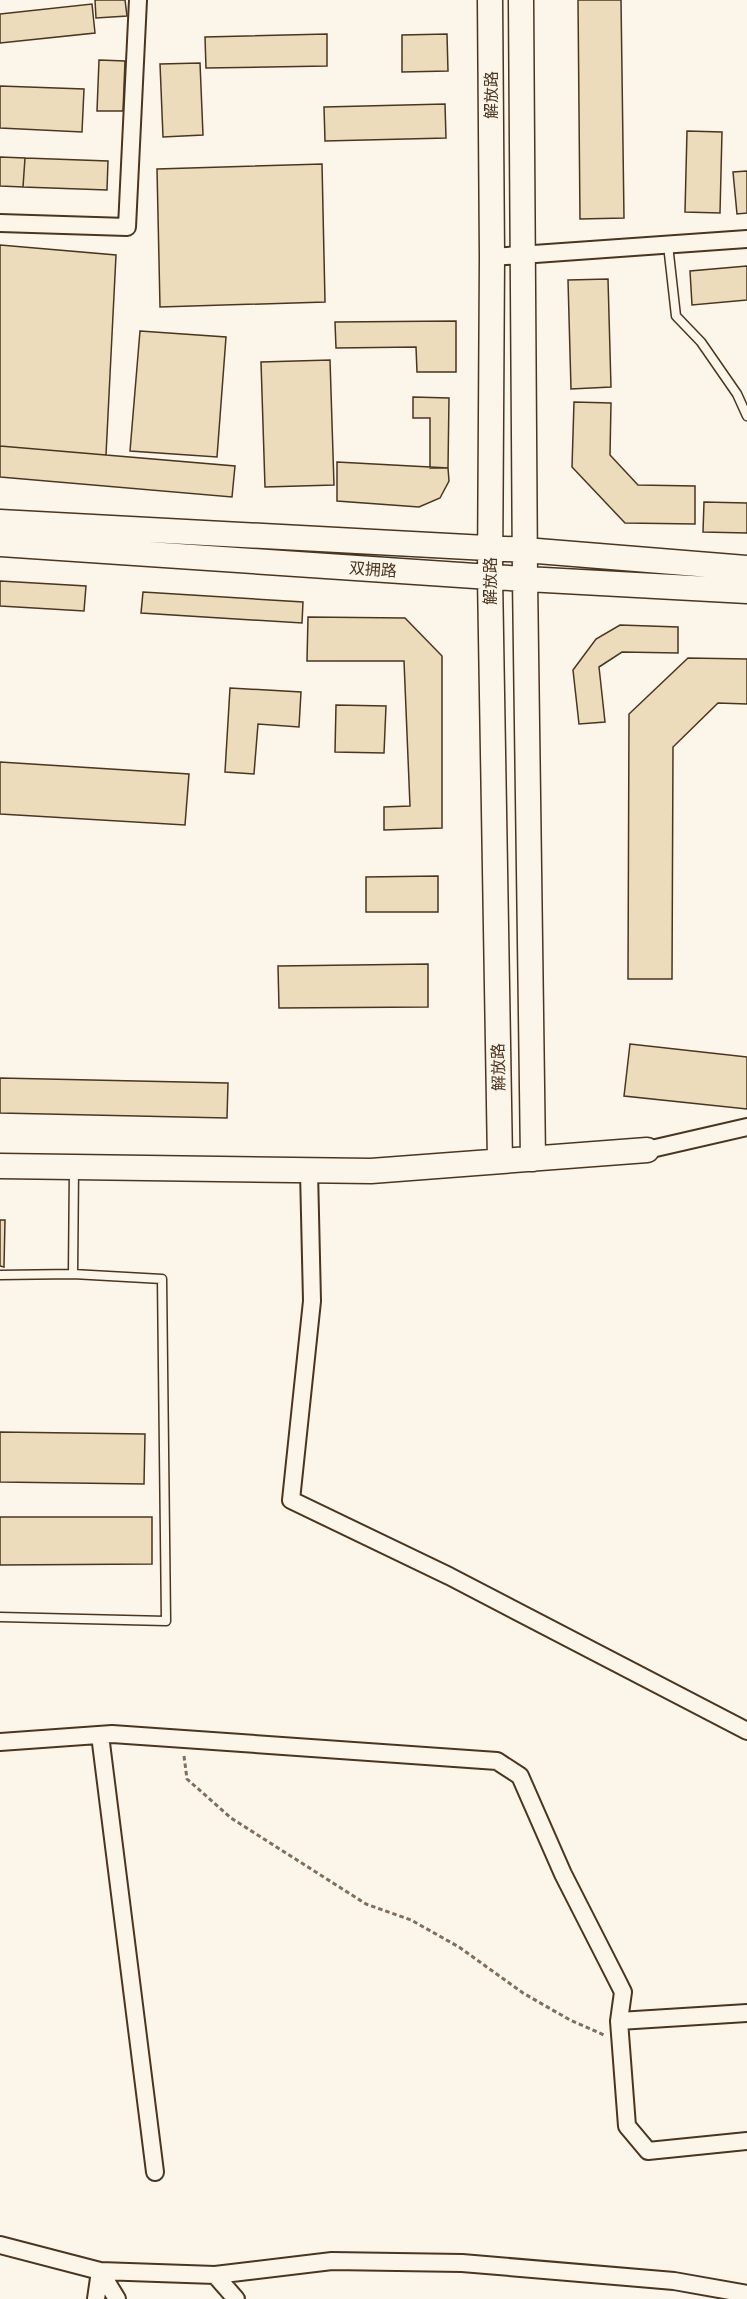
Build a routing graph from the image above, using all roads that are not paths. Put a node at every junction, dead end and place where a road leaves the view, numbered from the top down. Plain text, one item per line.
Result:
1 (138, 0) edge
2 (490, 0) edge
3 (521, 0) edge
4 (0, 223) edge
5 (747, 239) edge
6 (668, 245) junction
7 (524, 255) junction
8 (492, 257) junction
9 (747, 416) edge
10 (0, 522) edge
11 (0, 544) edge
12 (490, 549) junction
13 (525, 550) junction
14 (747, 568) edge
15 (490, 577) junction
16 (525, 579) junction
17 (747, 591) edge
18 (747, 1127) edge
19 (647, 1150) joint
20 (533, 1159) junction
21 (500, 1161) junction
22 (0, 1166) edge
23 (74, 1167) junction
24 (309, 1171) junction
25 (73, 1274) junction
26 (0, 1275) edge
27 (0, 1617) edge
28 (747, 1731) edge
29 (100, 1735) junction
30 (0, 1742) edge
31 (747, 2013) edge
32 (619, 2021) junction
33 (747, 2141) edge
34 (155, 2172) dead end
35 (0, 2245) edge
36 (100, 2271) junction
37 (215, 2275) junction
38 (747, 2294) edge
39 (96, 2299) edge
40 (117, 2299) edge
41 (236, 2299) edge

1 - 4 street
2 - 8 main road, 解放路
3 - 7 main road, 解放路
5 - 6 street
6 - 7 street
6 - 9 lane
7 - 8 street
7 - 13 main road, 解放路
8 - 12 main road, 解放路
10 - 12 main road, 双拥路
11 - 15 main road, 双拥路
12 - 13 main road, 双拥路
12 - 15 main road, 解放路
13 - 14 main road, 双拥路
13 - 16 main road, 解放路
15 - 16 main road, 双拥路
15 - 21 main road, 解放路
16 - 17 main road, 双拥路
16 - 20 main road, 解放路
18 - 19 street
19 - 20 main road
20 - 21 main road
21 - 24 main road
22 - 23 main road
23 - 24 main road
23 - 25 lane
24 - 28 street
25 - 26 lane
25 - 27 lane
29 - 30 street
29 - 32 street
29 - 34 street
31 - 32 street
32 - 33 street
35 - 36 street
36 - 37 street
36 - 39 street
36 - 40 street
37 - 38 street
37 - 41 street

